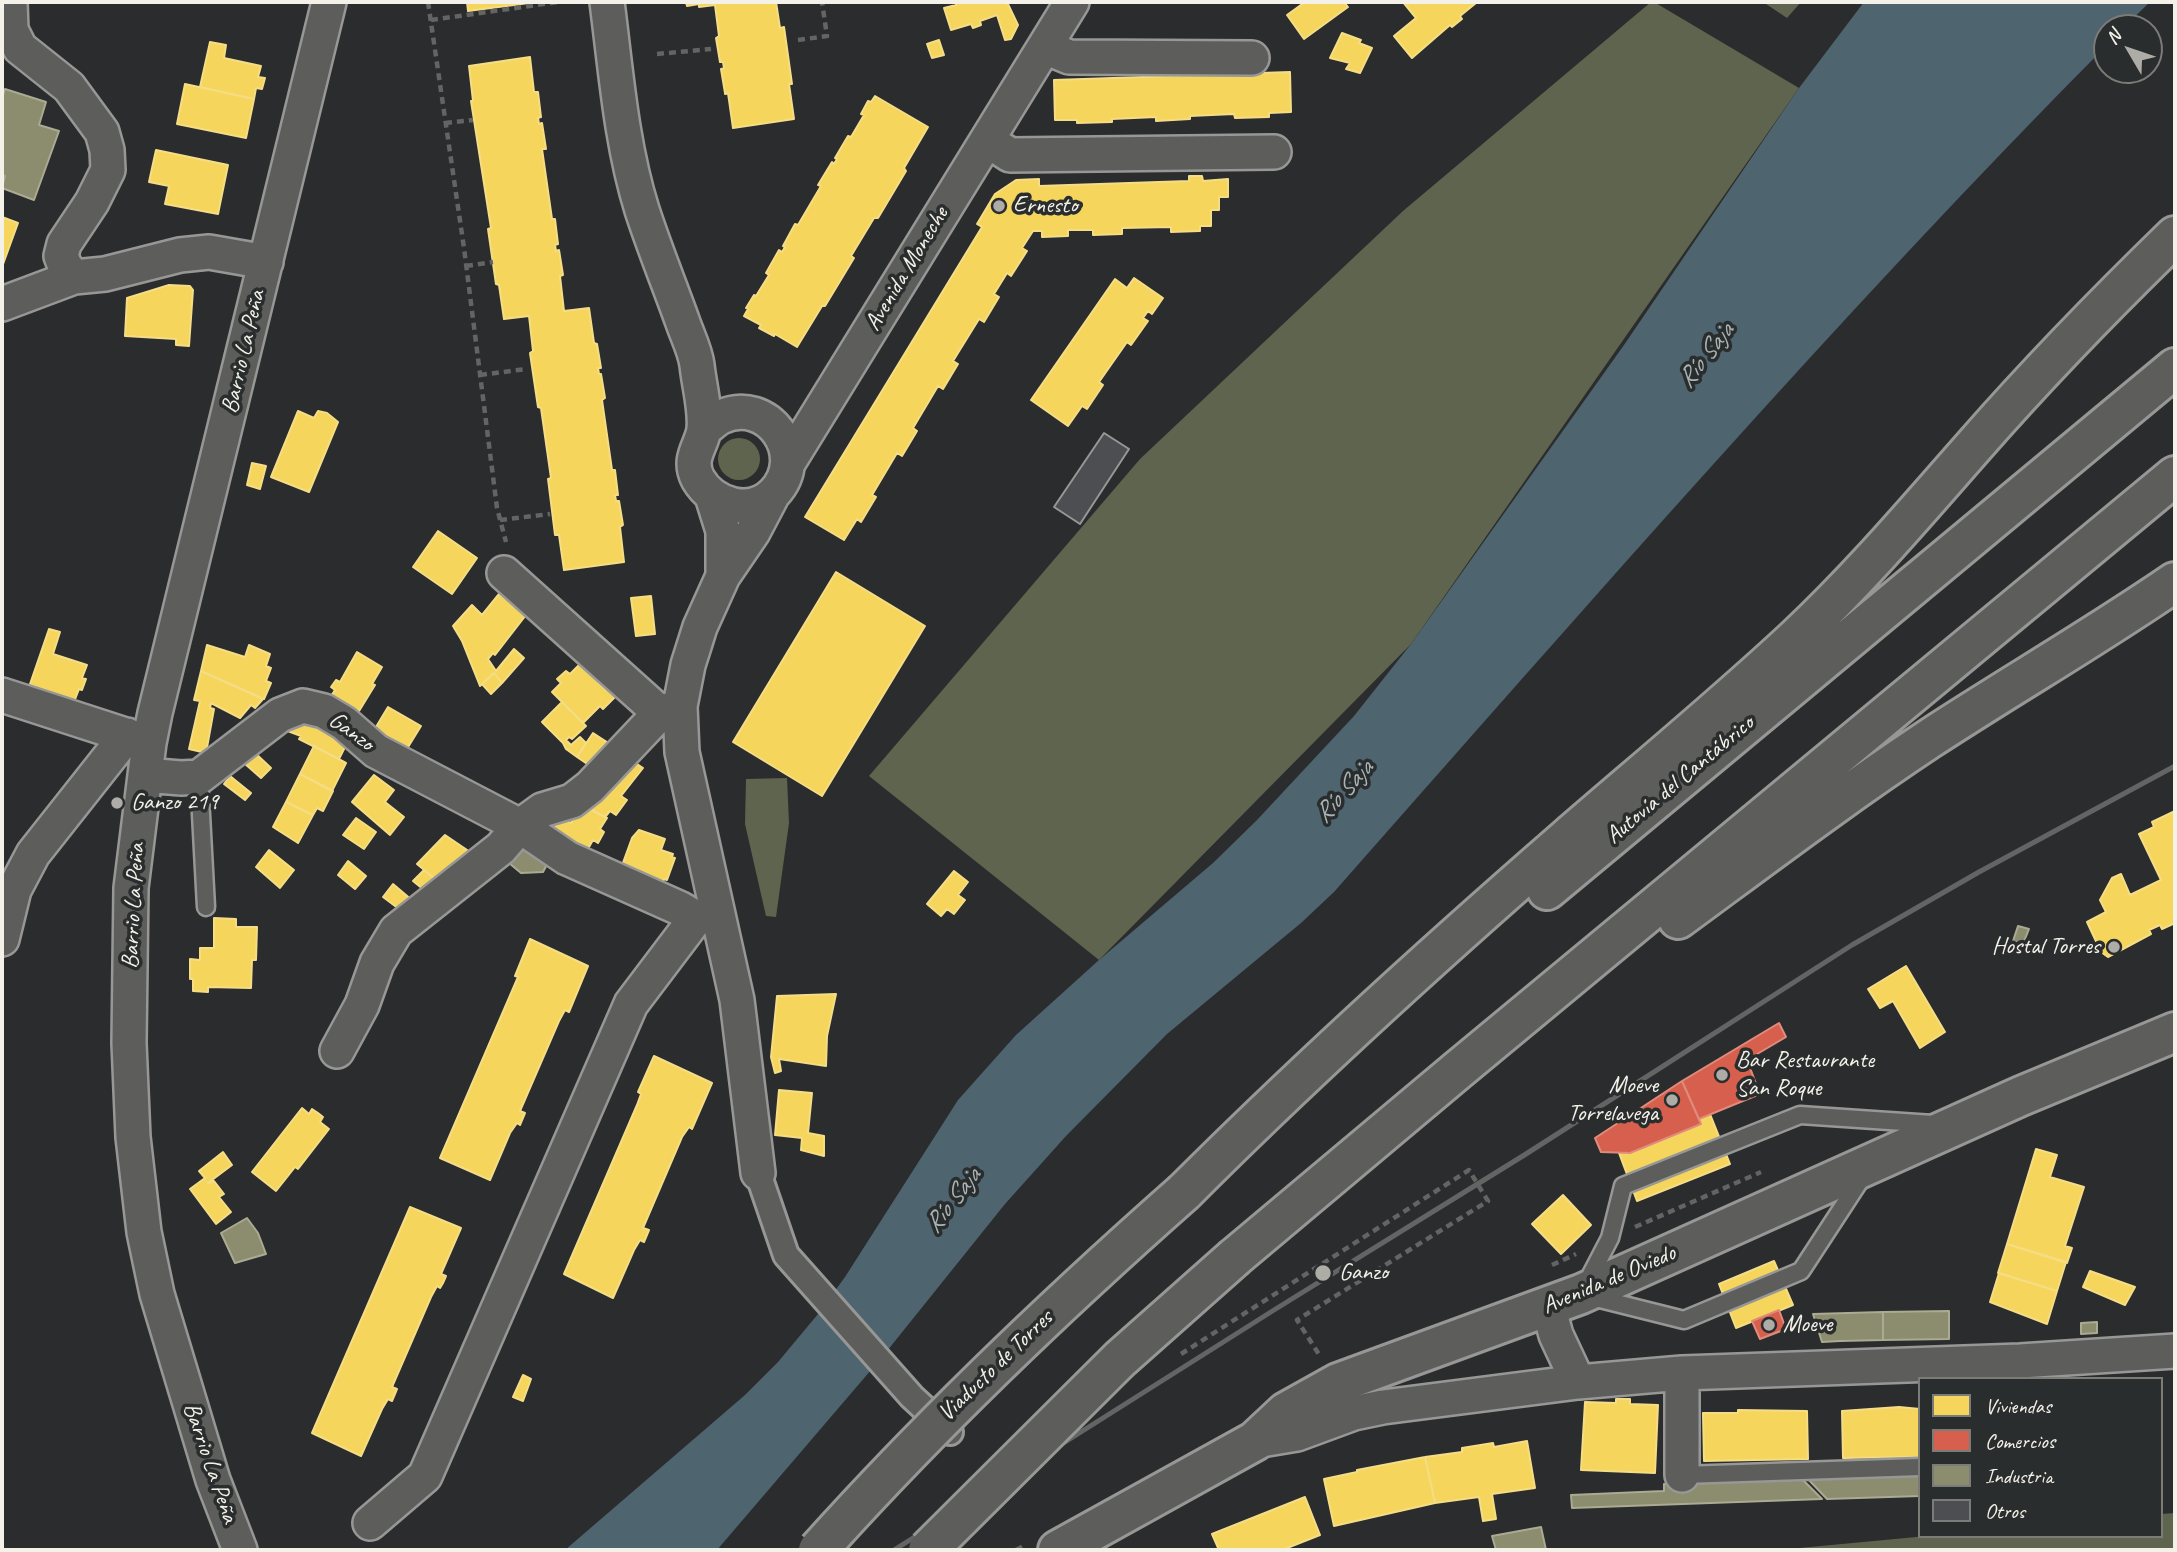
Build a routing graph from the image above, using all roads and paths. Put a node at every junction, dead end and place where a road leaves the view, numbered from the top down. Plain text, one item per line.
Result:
1 (10, 2) edge
2 (329, 2) edge
3 (428, 2) edge
4 (558, 2) edge
5 (607, 2) edge
6 (822, 2) edge
7 (1072, 2) edge
8 (431, 20) junction
9 (798, 40) dead end
10 (1045, 47) junction
11 (712, 49) dead end
12 (657, 54) dead end
13 (1252, 58) dead end
14 (473, 120) dead end
15 (445, 123) junction
16 (987, 140) junction
17 (1274, 152) dead end
18 (2175, 236) edge
19 (266, 262) junction
20 (493, 262) dead end
21 (466, 266) junction
22 (74, 277) junction
23 (2, 303) edge
24 (696, 359) junction
25 (2175, 368) edge
26 (526, 369) dead end
27 (480, 375) junction
28 (828, 399) junction
29 (750, 414) junction
30 (704, 430) junction
31 (788, 463) junction
32 (2175, 476) edge
33 (773, 494) junction
34 (712, 496) junction
35 (550, 514) dead end
36 (500, 520) junction
37 (507, 563) joint
38 (723, 576) junction
39 (2175, 582) edge
40 (2, 695) edge
41 (670, 709) junction
42 (140, 751) junction
43 (199, 777) junction
44 (520, 826) junction
45 (206, 907) dead end
46 (707, 916) junction
47 (2, 939) edge
48 (2175, 1032) edge
49 (337, 1051) dead end
50 (1955, 1126) junction
51 (1870, 1165) junction
52 (758, 1173) joint
53 (1184, 1192) junction
54 (1242, 1250) junction
55 (1565, 1300) junction
56 (1297, 1320) dead end
57 (2175, 1351) edge
58 (1172, 1360) dead end
59 (1682, 1373) junction
60 (1578, 1382) junction
61 (950, 1433) dead end
62 (1255, 1441) junction
63 (1918, 1467) edge
64 (1682, 1475) joint
65 (370, 1523) dead end
66 (240, 1550) edge
67 (818, 1550) edge
68 (928, 1550) edge
69 (1058, 1550) edge

1 - 22 street
2 - 19 street, Barrio La Peña
3 - 8 path
4 - 8 path
5 - 24 street
6 - 9 path
7 - 10 street, Avenida Moneche
8 - 15 path
10 - 13 street
10 - 16 street, Avenida Moneche
11 - 12 path
14 - 15 path
15 - 21 path
16 - 17 street
16 - 28 street, Avenida Moneche
18 - 53 highway
19 - 22 street, Barrio La Peña
19 - 42 street, Barrio La Peña
20 - 21 path
21 - 27 path
22 - 23 street, Barrio La Peña
24 - 29 street
24 - 30 street
25 - 53 highway, Autovía del Cantábrico
26 - 27 path
27 - 36 path
28 - 29 street
28 - 31 street, Avenida Moneche
29 - 30 street
29 - 31 street
30 - 34 street
31 - 33 street
32 - 54 highway
33 - 34 street
33 - 38 street
34 - 38 street
35 - 36 path
36 - 37 path
37 - 41 street
38 - 41 street
39 - 54 highway
40 - 42 street
41 - 44 street
41 - 46 street
42 - 43 street
42 - 47 street
42 - 66 street, Barrio La Peña
43 - 44 street, Ganzo
43 - 45 lane
44 - 46 street, Ganzo
44 - 49 street
46 - 52 street
46 - 65 street
48 - 50 highway, Avenida de Oviedo
50 - 51 highway, Avenida de Oviedo
50 - 55 lane
51 - 55 highway, Avenida de Oviedo
51 - 55 lane
52 - 61 street
53 - 67 highway, Viaducto de Torres, bridge
54 - 68 highway, bridge
55 - 60 street
55 - 62 highway, Avenida de Oviedo
56 - 58 path
57 - 59 street
59 - 60 street
59 - 64 street
60 - 62 street
62 - 69 highway, Avenida de Oviedo
63 - 64 lane

